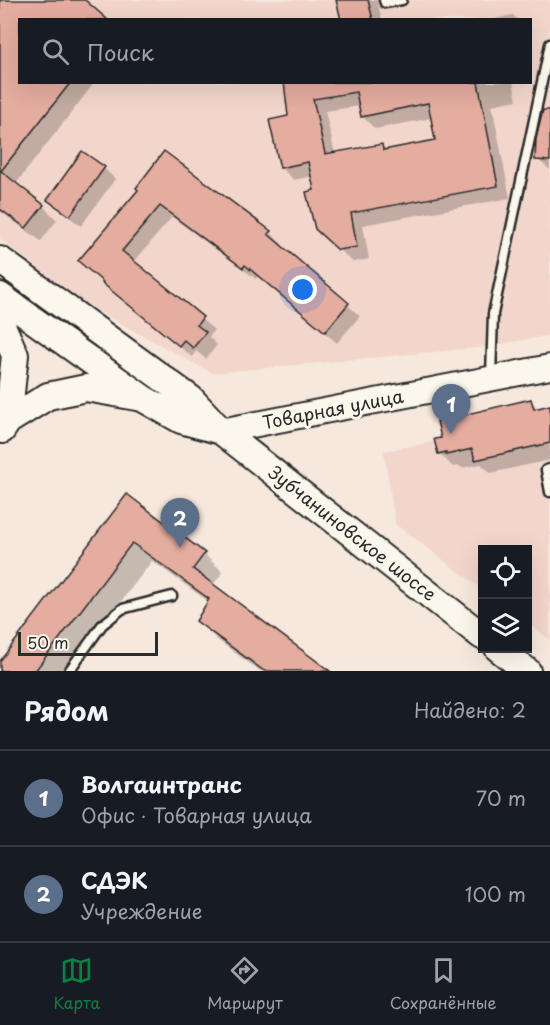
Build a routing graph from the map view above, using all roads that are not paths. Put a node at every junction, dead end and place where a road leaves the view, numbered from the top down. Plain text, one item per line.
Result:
1 (384, 0) edge
2 (402, 0) edge
3 (550, 44) edge
4 (0, 260) edge
5 (0, 296) edge
6 (0, 321) edge
7 (0, 363) edge
8 (550, 367) edge
9 (490, 379) junction
10 (10, 393) junction
11 (144, 399) junction
12 (4, 427) edge
13 (221, 431) junction
14 (550, 469) edge
15 (550, 492) edge
16 (172, 596) dead end
17 (478, 632) edge
18 (504, 653) edge
19 (69, 671) edge
20 (527, 671) edge

1 - 2 lane
3 - 9 lane
4 - 13 main road, Зубчаниновское шоссе
5 - 11 main road, Зубчаниновское шоссе
6 - 10 main road
7 - 10 main road
8 - 9 street, Товарная улица
9 - 13 street, Товарная улица
10 - 12 main road
11 - 12 main road
11 - 13 main road, Зубчаниновское шоссе
13 - 17 main road, Зубчаниновское шоссе
14 - 15 lane
16 - 19 lane
18 - 20 main road

